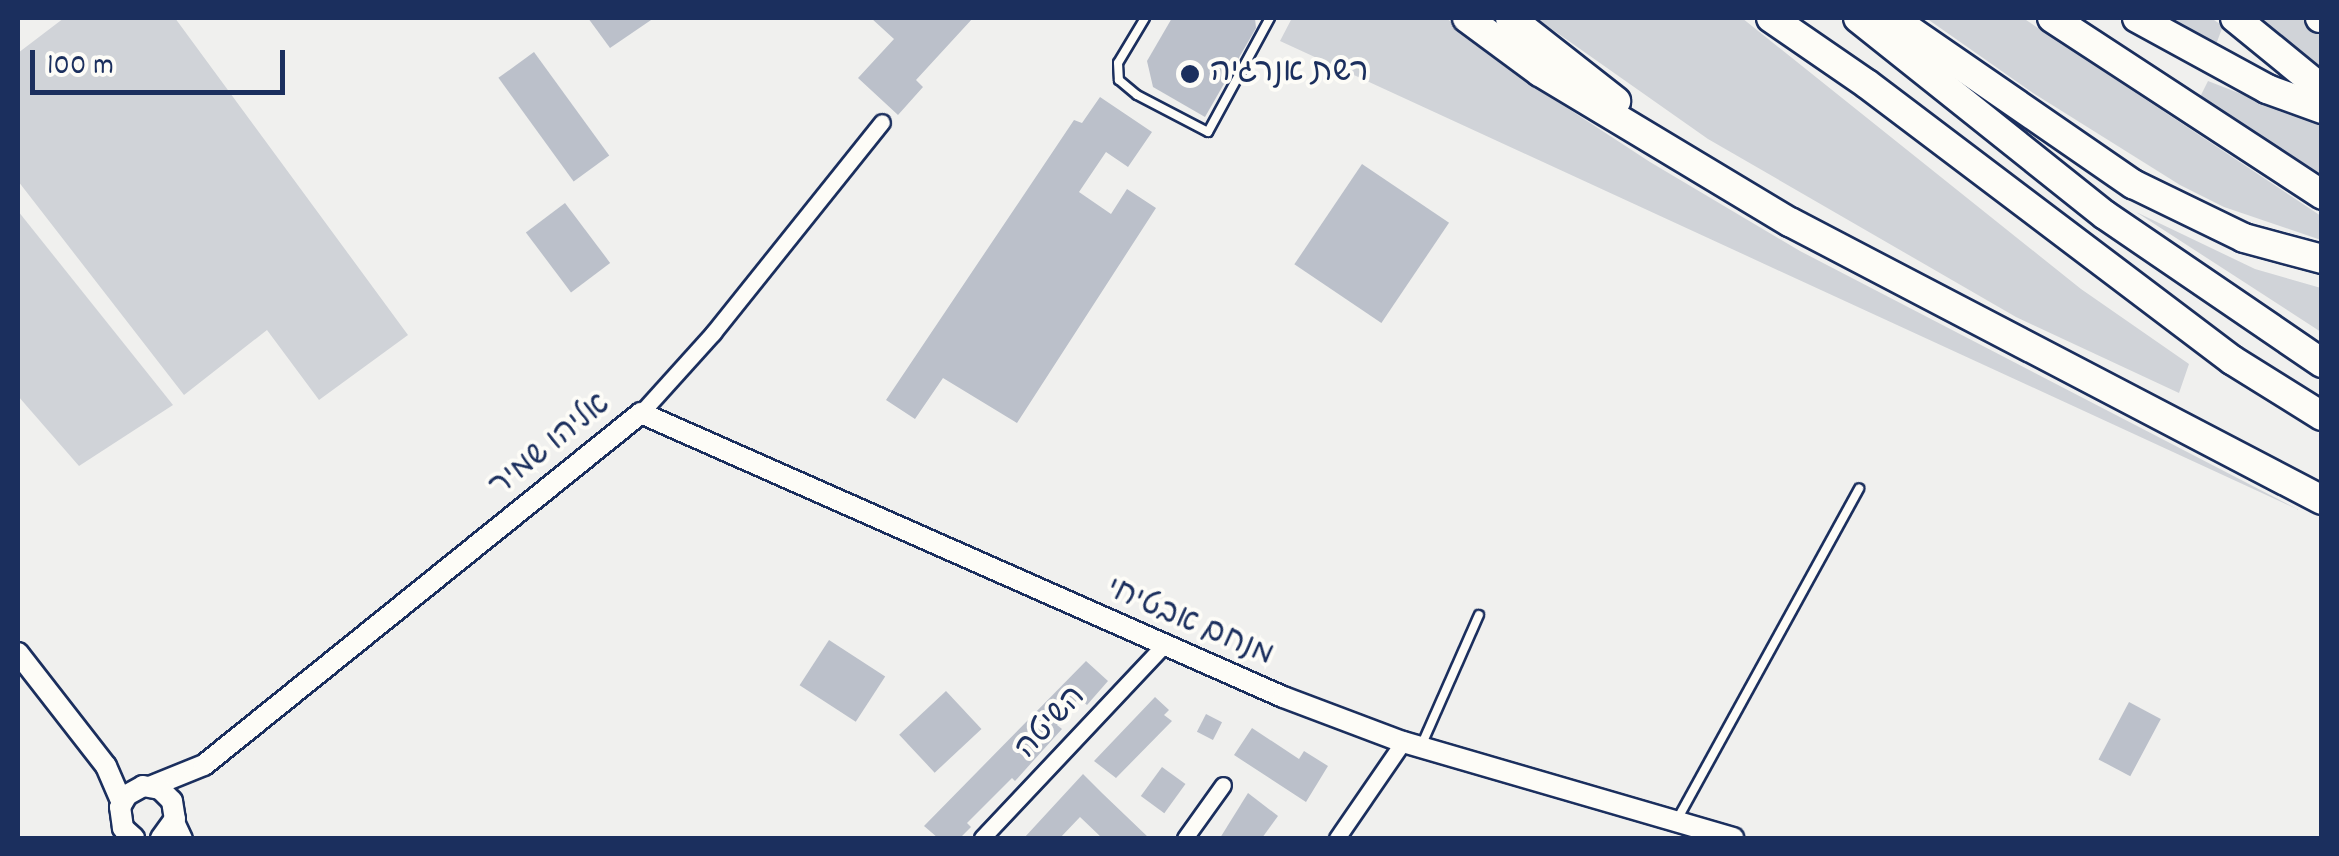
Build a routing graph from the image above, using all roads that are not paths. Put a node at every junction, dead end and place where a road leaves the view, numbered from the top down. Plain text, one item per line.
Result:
1 (1146, 18) edge
2 (1270, 18) edge
3 (1467, 18) edge
4 (1510, 18) edge
5 (1771, 18) edge
6 (1788, 18) edge
7 (1858, 18) edge
8 (1892, 18) edge
9 (2052, 18) edge
10 (2137, 18) edge
11 (2235, 18) edge
12 (1867, 84) junction
13 (2322, 89) edge
14 (2322, 110) edge
15 (882, 122) dead end
16 (1734, 188) junction
17 (2322, 195) edge
18 (2322, 260) edge
19 (2004, 332) junction
20 (2322, 363) edge
21 (641, 413) junction
22 (2322, 416) edge
23 (2322, 482) edge
24 (1859, 489) dead end
25 (2322, 500) edge
26 (1478, 615) dead end
27 (1163, 646) junction
28 (18, 653) edge
29 (1412, 745) junction
30 (204, 765) junction
31 (106, 766) junction
32 (1223, 785) dead end
33 (148, 786) junction
34 (120, 808) junction
35 (178, 822) edge
36 (1676, 822) junction
37 (106, 838) edge
38 (134, 838) edge
39 (161, 838) edge
40 (982, 838) edge
41 (1185, 838) edge
42 (1337, 838) edge
43 (1733, 838) edge

1 - 2 lane
3 - 16 highway
4 - 16 highway
5 - 12 highway
6 - 12 highway
7 - 20 highway
8 - 18 highway
9 - 17 highway
10 - 14 highway
11 - 13 highway
12 - 22 highway
15 - 21 street, אליהו שמיר
16 - 19 highway
19 - 23 highway
19 - 25 highway
21 - 27 street, מנחם אבטיחי
21 - 30 street, אליהו שמיר
24 - 36 lane
26 - 29 lane
27 - 29 street, מנחם אבטיחי
27 - 40 street, השיטה
28 - 31 street
29 - 36 street, מנחם אבטיחי
29 - 42 street
30 - 33 street, אליהו שמיר
30 - 35 street, אליהו שמיר
31 - 33 street
31 - 34 street
32 - 41 street
33 - 34 street, אליהו שמיר
33 - 35 street
34 - 37 street
34 - 38 street
35 - 39 street, אליהו שמיר
36 - 43 street, מנחם אבטיחי

